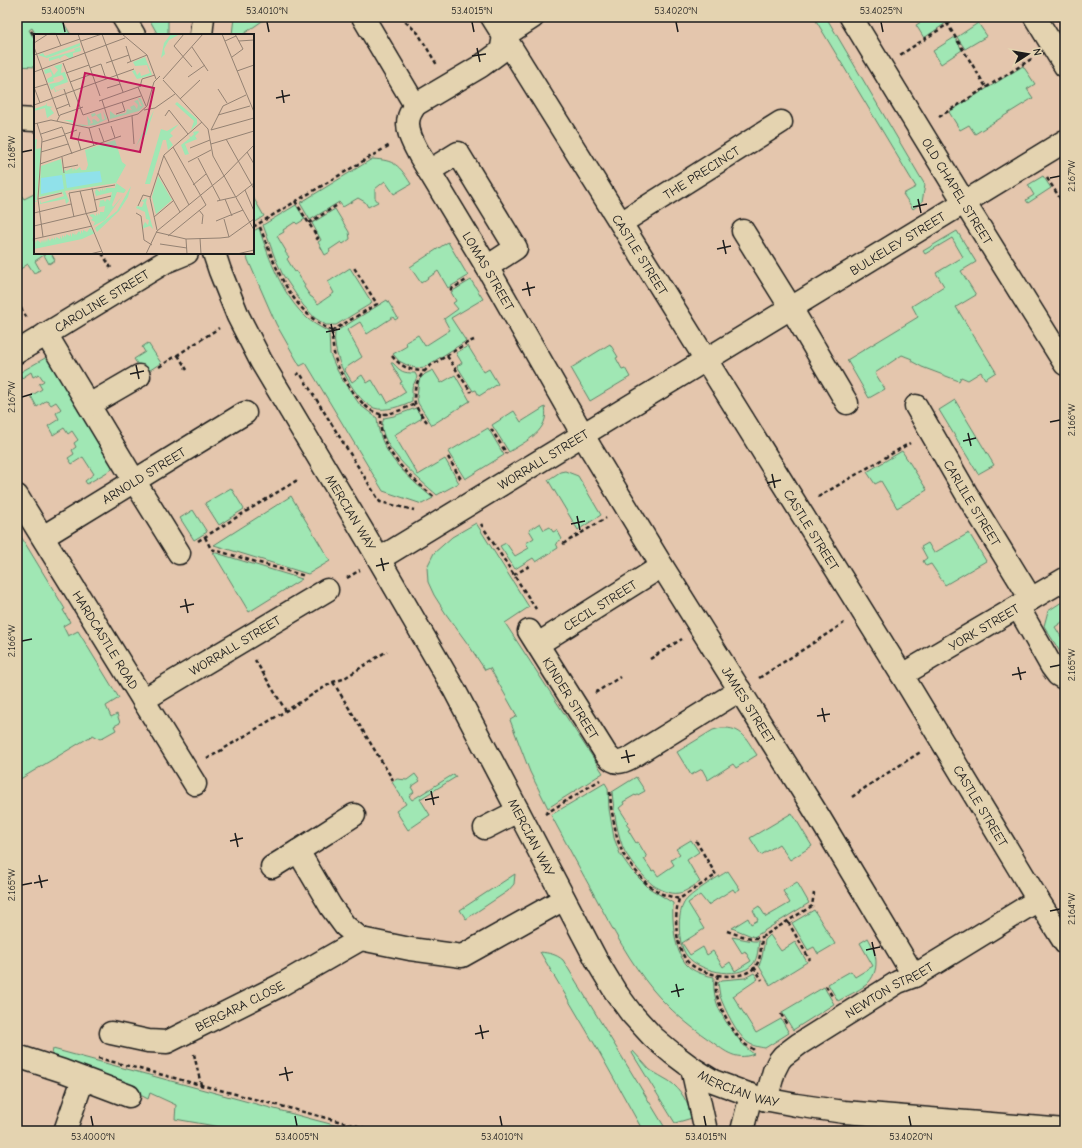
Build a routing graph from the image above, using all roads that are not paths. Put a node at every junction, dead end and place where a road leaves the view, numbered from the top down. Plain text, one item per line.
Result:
1 (123, 17) edge
2 (203, 17) edge
3 (492, 17) edge
4 (533, 17) edge
5 (851, 17) edge
6 (1035, 17) edge
7 (366, 18) edge
8 (133, 34) edge
9 (201, 34) edge
10 (504, 36) junction
11 (1065, 66) edge
12 (415, 105) junction
13 (17, 119) edge
14 (34, 120) edge
15 (781, 122) dead end
16 (1065, 141) edge
17 (429, 171) junction
18 (964, 202) junction
19 (621, 223) junction
20 (743, 231) dead end
21 (185, 254) edge
22 (214, 254) edge
23 (487, 267) junction
24 (791, 308) junction
25 (46, 334) junction
26 (17, 352) edge
27 (1063, 355) edge
28 (706, 359) junction
29 (146, 373) road end
30 (847, 403) dead end
31 (89, 405) junction
32 (916, 406) dead end
33 (245, 413) dead end
34 (583, 434) junction
35 (135, 482) junction
36 (17, 496) edge
37 (42, 537) junction
38 (179, 553) road end
39 (379, 559) junction
40 (662, 566) junction
41 (1065, 579) edge
42 (323, 592) road end
43 (1024, 603) junction
44 (540, 637) joint
45 (902, 675) junction
46 (1065, 679) edge
47 (740, 690) junction
48 (144, 700) junction
49 (192, 777) road end
50 (354, 815) dead end
51 (522, 818) junction
52 (485, 828) dead end
53 (298, 851) junction
54 (272, 867) dead end
55 (564, 898) junction
56 (1038, 900) junction
57 (1061, 931) edge
58 (361, 939) junction
59 (914, 976) junction
60 (111, 1033) dead end
61 (17, 1056) edge
62 (692, 1068) junction
63 (83, 1079) junction
64 (129, 1096) dead end
65 (759, 1098) junction
66 (1065, 1130) edge
67 (65, 1131) edge
68 (706, 1131) edge
69 (742, 1131) edge

1 - 8 street
2 - 9 street
3 - 10 street, CASTLE STREET
4 - 10 street
5 - 18 street, OLD CHAPEL STREET
6 - 11 street
7 - 12 street
10 - 12 street
10 - 19 street, CASTLE STREET
12 - 17 street, LOMAS STREET
13 - 14 street
15 - 19 street, THE PRECINCT
16 - 18 street, BULKELEY STREET
17 - 23 street, LOMAS STREET
17 - 23 street
18 - 24 street, BULKELEY STREET
18 - 27 street, OLD CHAPEL STREET
19 - 28 street, CASTLE STREET
20 - 24 street
21 - 25 street, CAROLINE STREET
22 - 39 street, MERCIAN WAY
23 - 34 street, LOMAS STREET
24 - 28 street, BULKELEY STREET
24 - 30 street
25 - 26 street, CAROLINE STREET
25 - 31 street
28 - 34 street, WORRALL STREET
28 - 45 street, CASTLE STREET
29 - 31 street
31 - 35 street
32 - 43 street, CARLILE STREET
33 - 35 street, ARNOLD STREET
34 - 39 street, WORRALL STREET
34 - 40 street, JAMES STREET
35 - 37 street, ARNOLD STREET
35 - 38 street
36 - 37 street, HARDCASTLE ROAD
37 - 48 street, HARDCASTLE ROAD
39 - 51 street, MERCIAN WAY
40 - 44 street, CECIL STREET
40 - 47 street, JAMES STREET
41 - 43 street, YORK STREET
42 - 48 street, WORRALL STREET
43 - 45 street, YORK STREET
43 - 46 street, CARLILE STREET
44 - 47 street, KINDER STREET
45 - 56 street, CASTLE STREET
47 - 59 street, JAMES STREET
48 - 49 street, HARDCASTLE ROAD
50 - 53 street
51 - 52 street
51 - 55 street, MERCIAN WAY
53 - 54 street
53 - 58 street
55 - 58 street
55 - 62 street, MERCIAN WAY
56 - 57 street, CASTLE STREET
56 - 59 street, NEWTON STREET
58 - 60 street, BERGARA CLOSE
59 - 65 street, NEWTON STREET
61 - 63 street
62 - 65 street, MERCIAN WAY
62 - 68 street
63 - 64 street
63 - 67 street
65 - 66 street, MERCIAN WAY
65 - 69 street, NEWTON STREET

